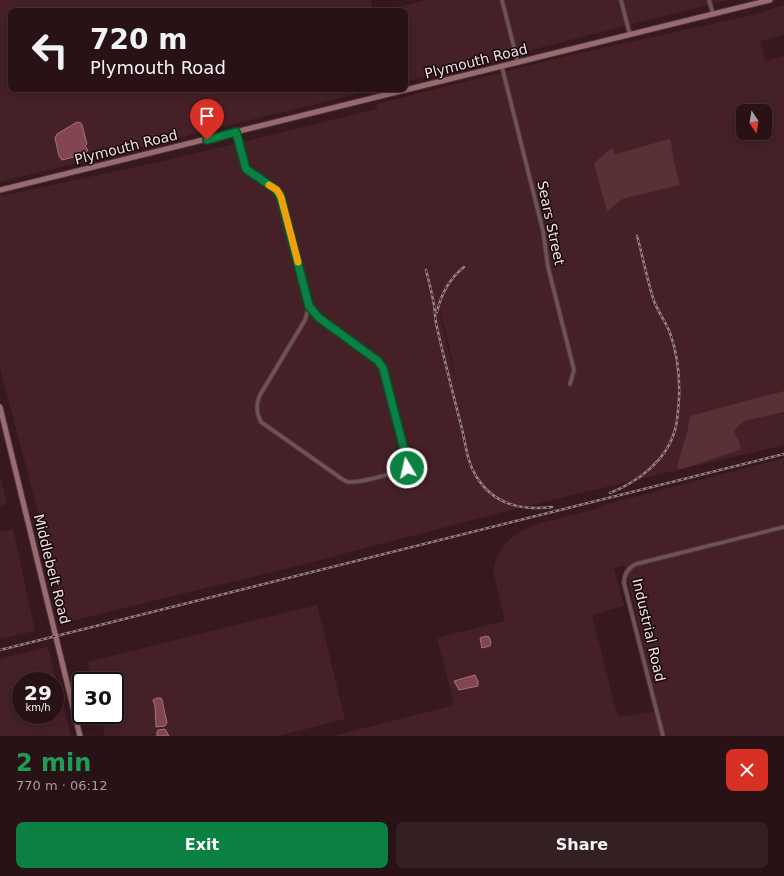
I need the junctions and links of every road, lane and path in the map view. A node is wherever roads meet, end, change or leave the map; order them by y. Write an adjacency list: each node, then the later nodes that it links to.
1 (502, 0): 7 (street)
2 (621, 0): 6 (street)
3 (709, 0): 5 (street)
4 (770, 0): 5 (main road, Plymouth Road)
5 (713, 14): 6 (main road, Plymouth Road)
6 (630, 35): 7 (main road, Plymouth Road)
7 (518, 63): 8 (main road, Plymouth Road)
8 (502, 67): 9 (main road, Plymouth Road); 14 (street, Sears Street)
9 (408, 90)
10 (400, 92): 11 (main road, Plymouth Road)
11 (236, 132): 12 (main road, Plymouth Road); 13 (street)
12 (0, 190)
13 (309, 306): 13 (street)
14 (570, 384)
15 (0, 407): 17 (main road, Middlebelt Road)
16 (784, 528): 18 (street, Industrial Road)
17 (80, 736)
18 (663, 736)

